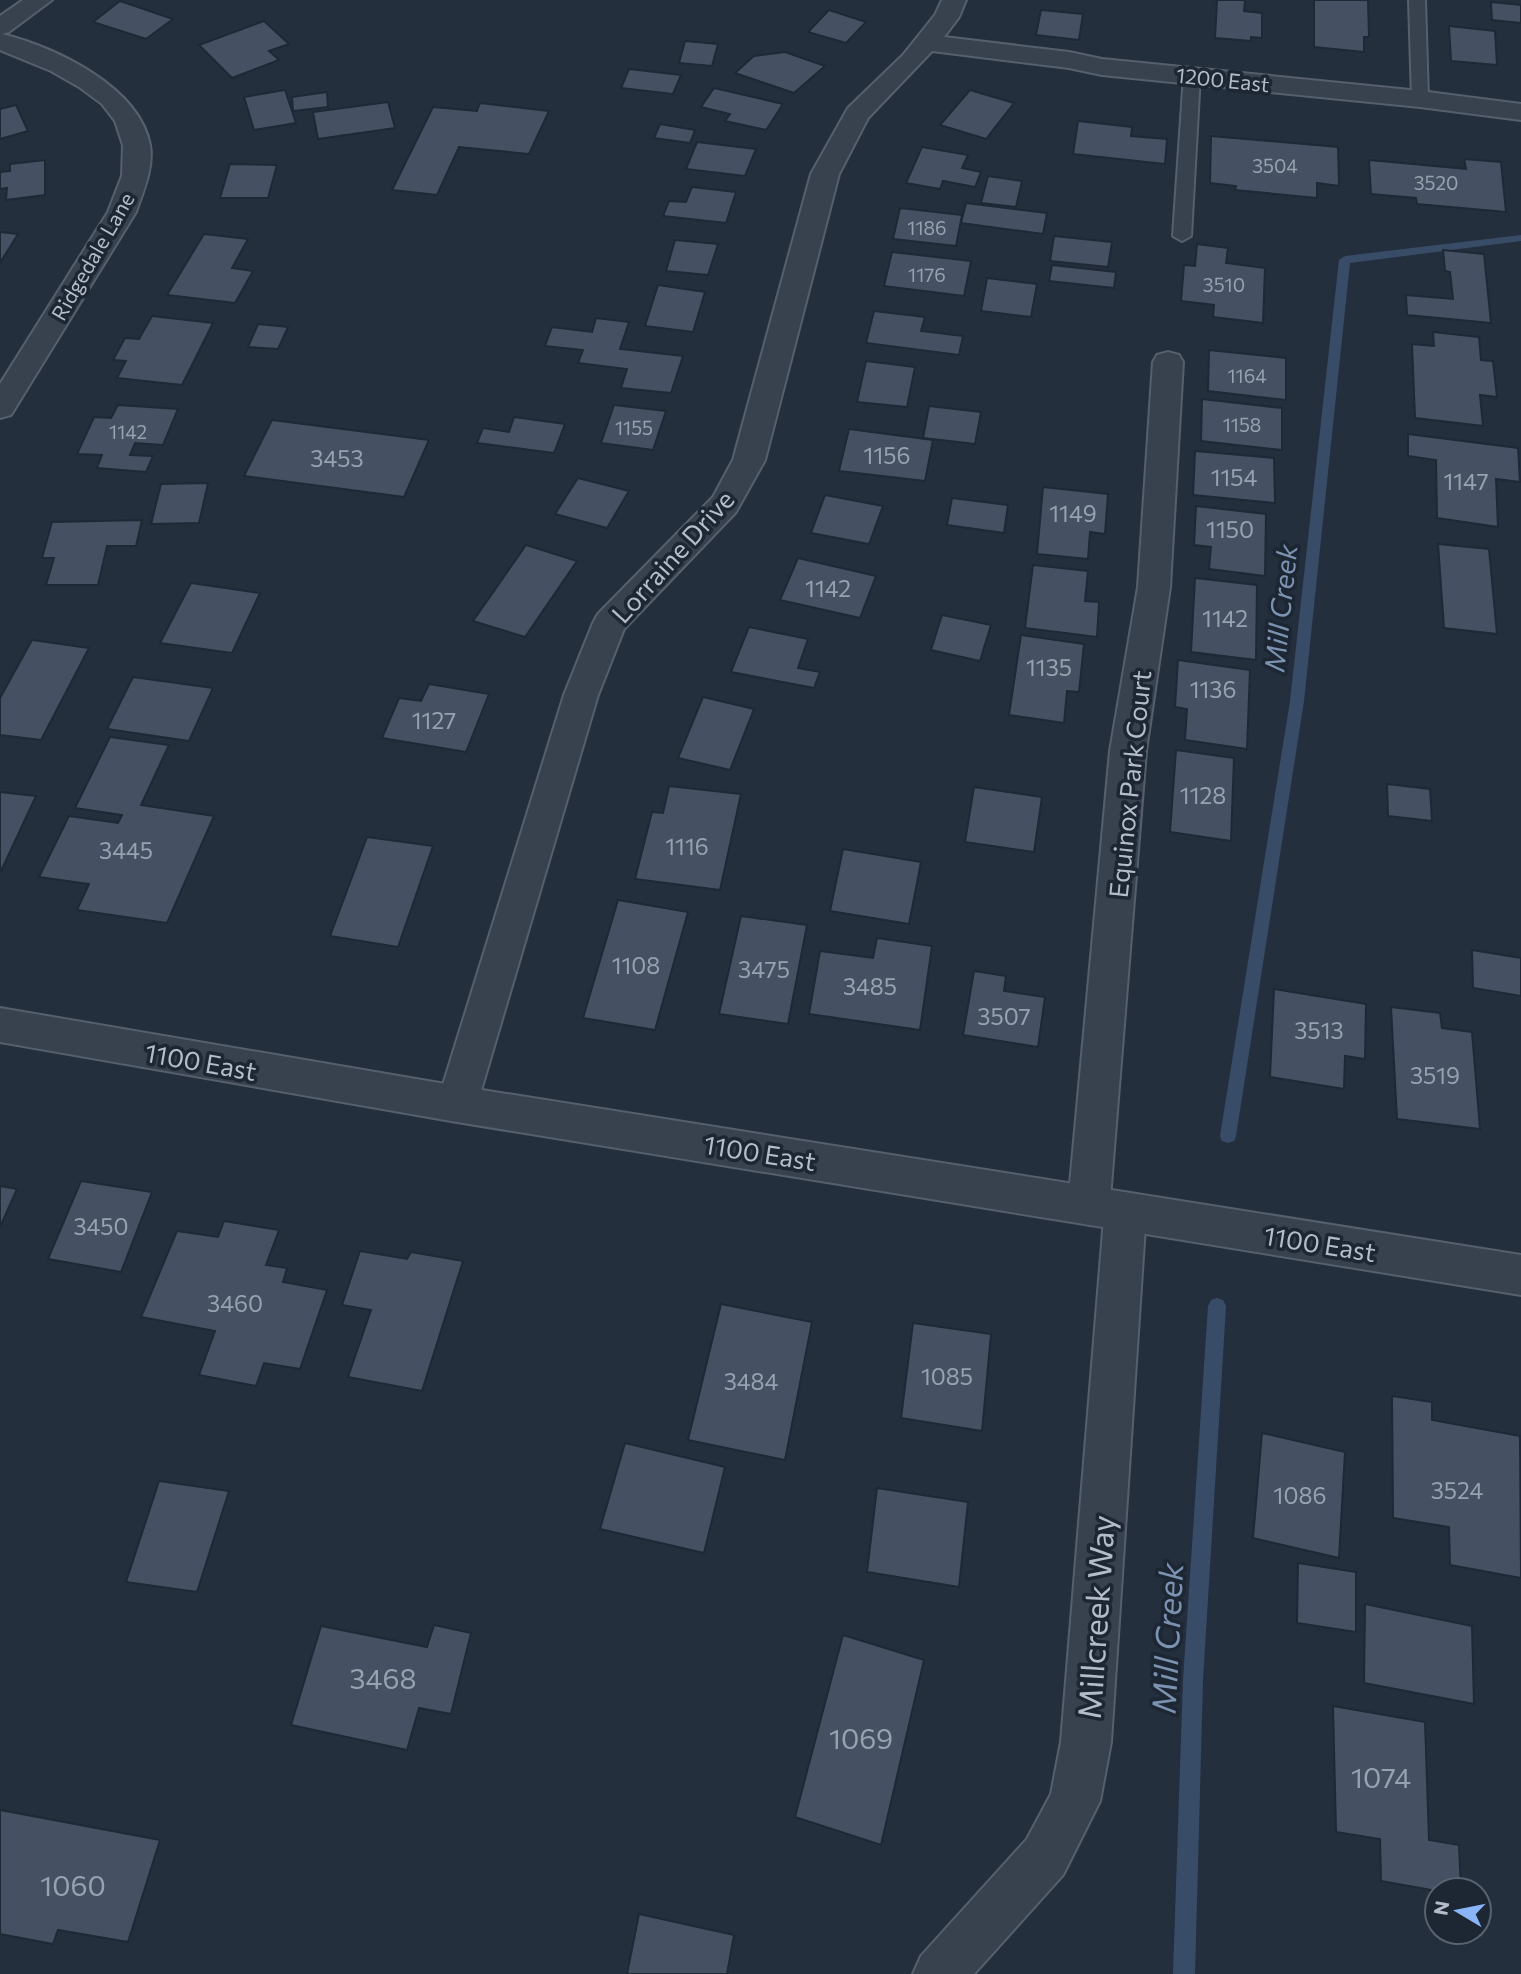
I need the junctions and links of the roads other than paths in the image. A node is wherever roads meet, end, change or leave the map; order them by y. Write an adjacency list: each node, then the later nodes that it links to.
1 (40, 0): 4 (street)
2 (954, 0): 6 (street, Lorraine Drive)
3 (1417, 0): 8 (lane)
4 (0, 27)
5 (0, 41): 12 (street, Ridgedale Lane)
6 (926, 43): 7 (street, 1200 East); 14 (street, Lorraine Drive)
7 (1192, 75): 8 (street, 1200 East); 10 (lane)
8 (1420, 99): 9 (street, 1200 East)
9 (1521, 113)
10 (1182, 236)
11 (1167, 362): 15 (street, Equinox Park Court)
12 (0, 408)
13 (0, 1025): 14 (street, 1100 East)
14 (457, 1104): 15 (street, 1100 East)
15 (1107, 1209): 16 (street, 1100 East); 17 (street, Millcreek Way)
16 (1521, 1275)
17 (939, 1974)

